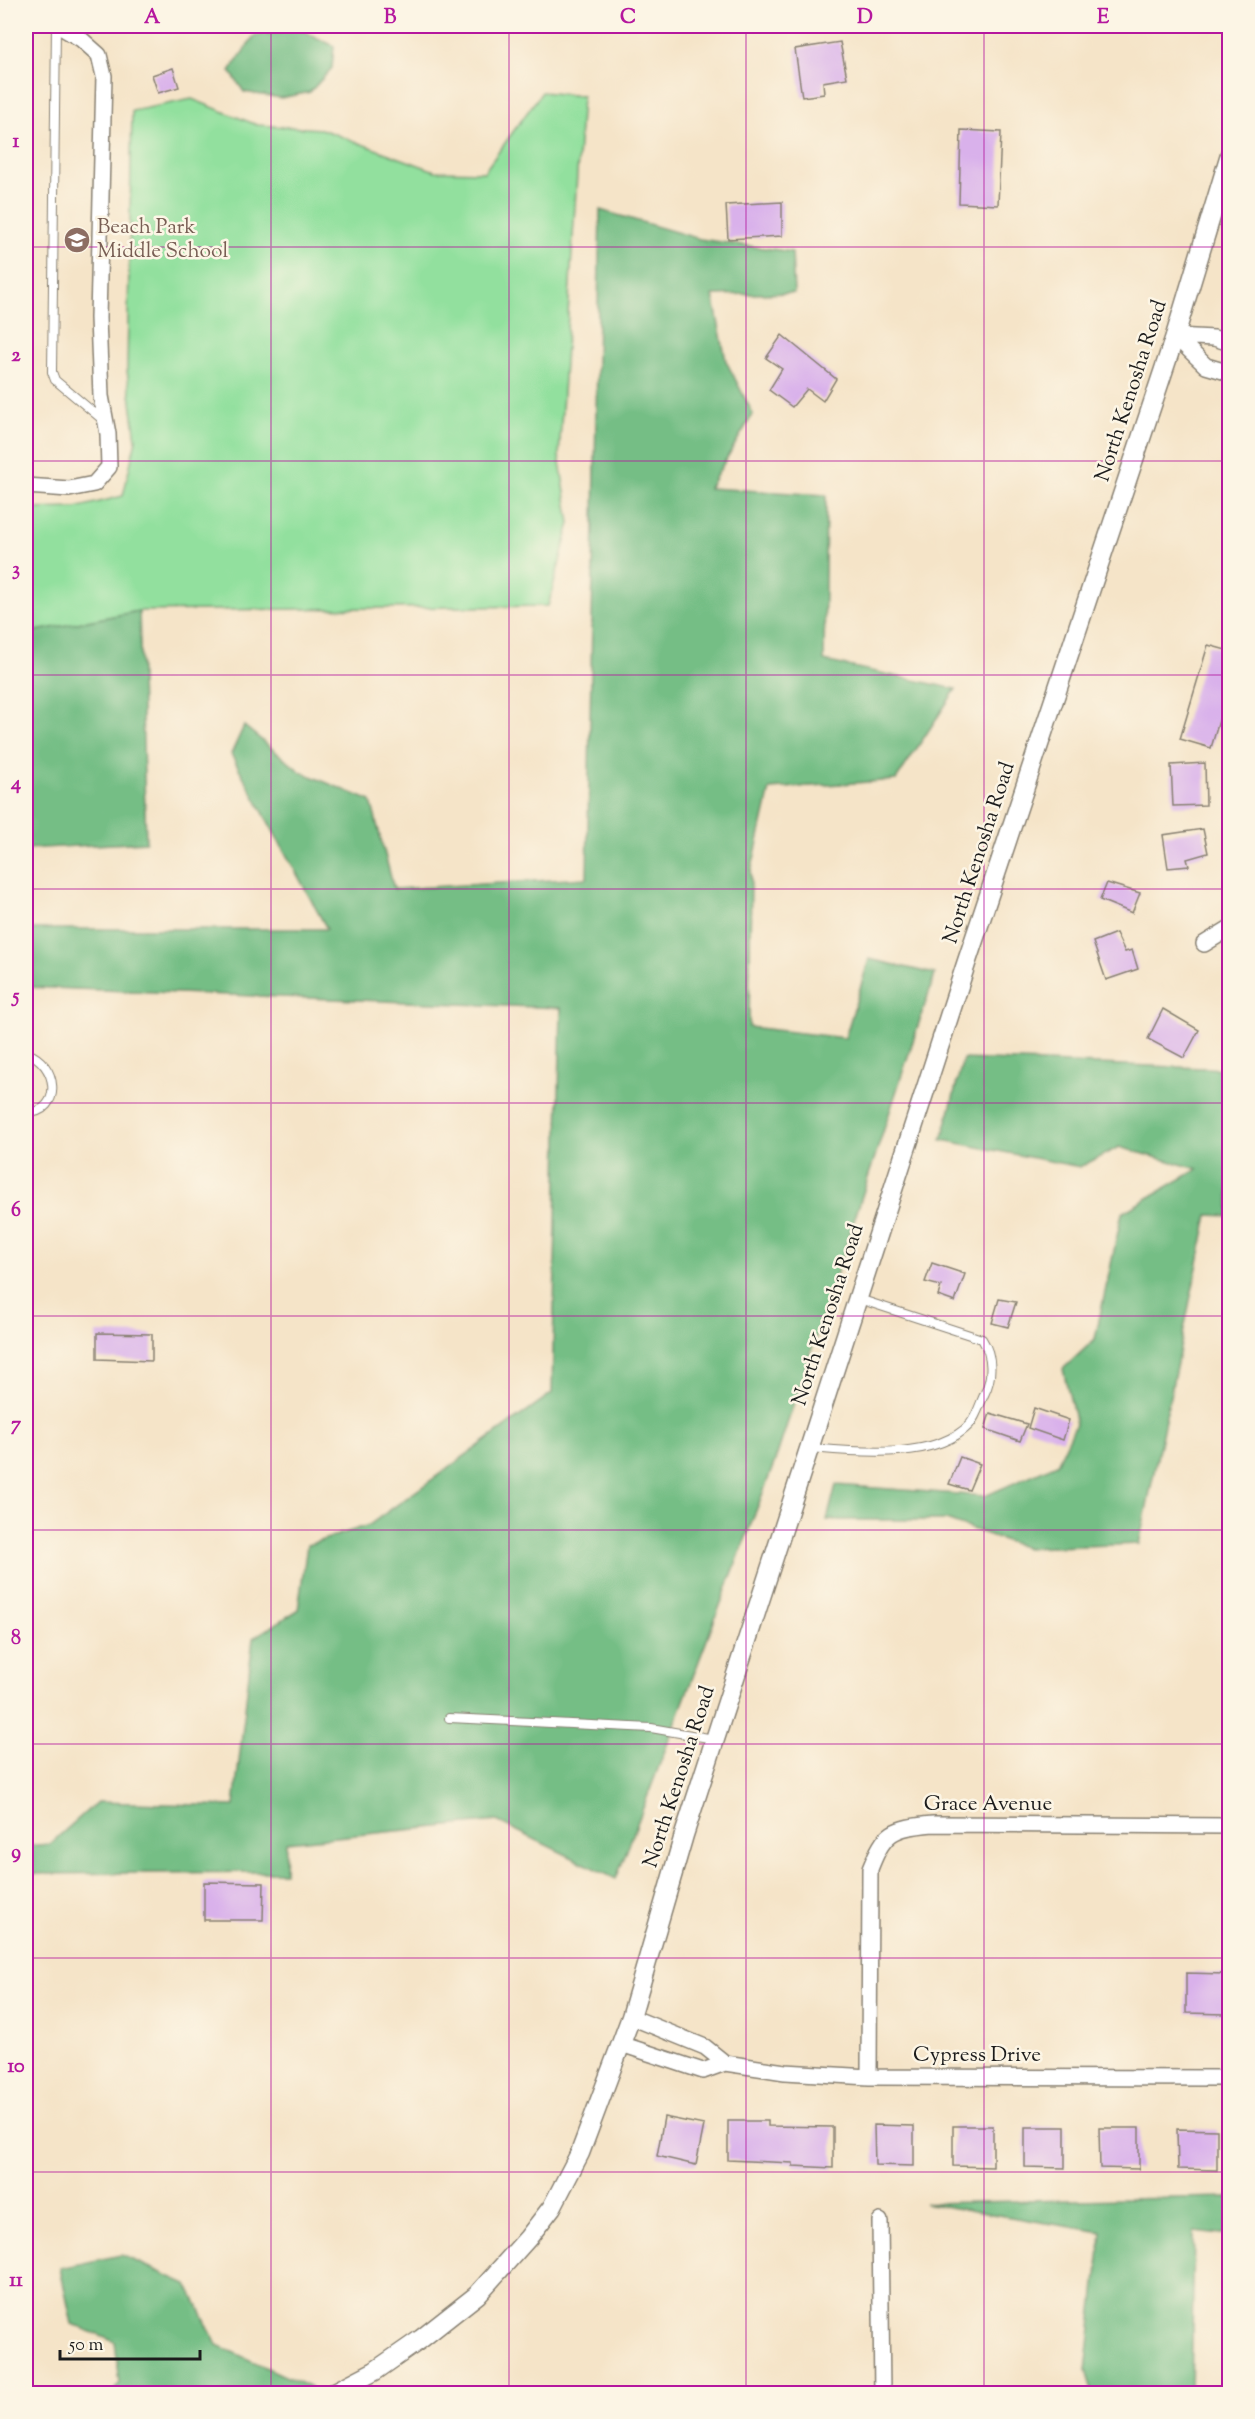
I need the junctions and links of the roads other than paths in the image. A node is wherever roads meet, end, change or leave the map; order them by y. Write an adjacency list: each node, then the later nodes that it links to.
1 (57, 26): 6 (street); 6 (lane)
2 (1230, 154): 3 (street, North Kenosha Road)
3 (1175, 336): 4 (street); 5 (street); 12 (street, North Kenosha Road)
4 (1230, 343)
5 (1230, 373)
6 (104, 421): 7 (street)
7 (26, 486)
8 (1230, 928): 9 (street)
9 (1204, 944)
10 (26, 1053): 11 (lane)
11 (26, 1113)
12 (858, 1298): 13 (street, North Kenosha Road); 13 (lane)
13 (809, 1448): 15 (street, North Kenosha Road)
14 (449, 1718): 15 (lane)
15 (716, 1739): 17 (street, North Kenosha Road)
16 (1230, 1827): 20 (street, Grace Avenue)
17 (631, 2017): 18 (street, North Kenosha Road); 19 (street, Cypress Drive)
18 (621, 2044): 19 (street, Cypress Drive); 23 (street, North Kenosha Road)
19 (725, 2062): 20 (street, Cypress Drive)
20 (868, 2077): 21 (street, Cypress Drive)
21 (1230, 2078)
22 (880, 2221): 24 (street)
23 (331, 2394)
24 (882, 2394)

